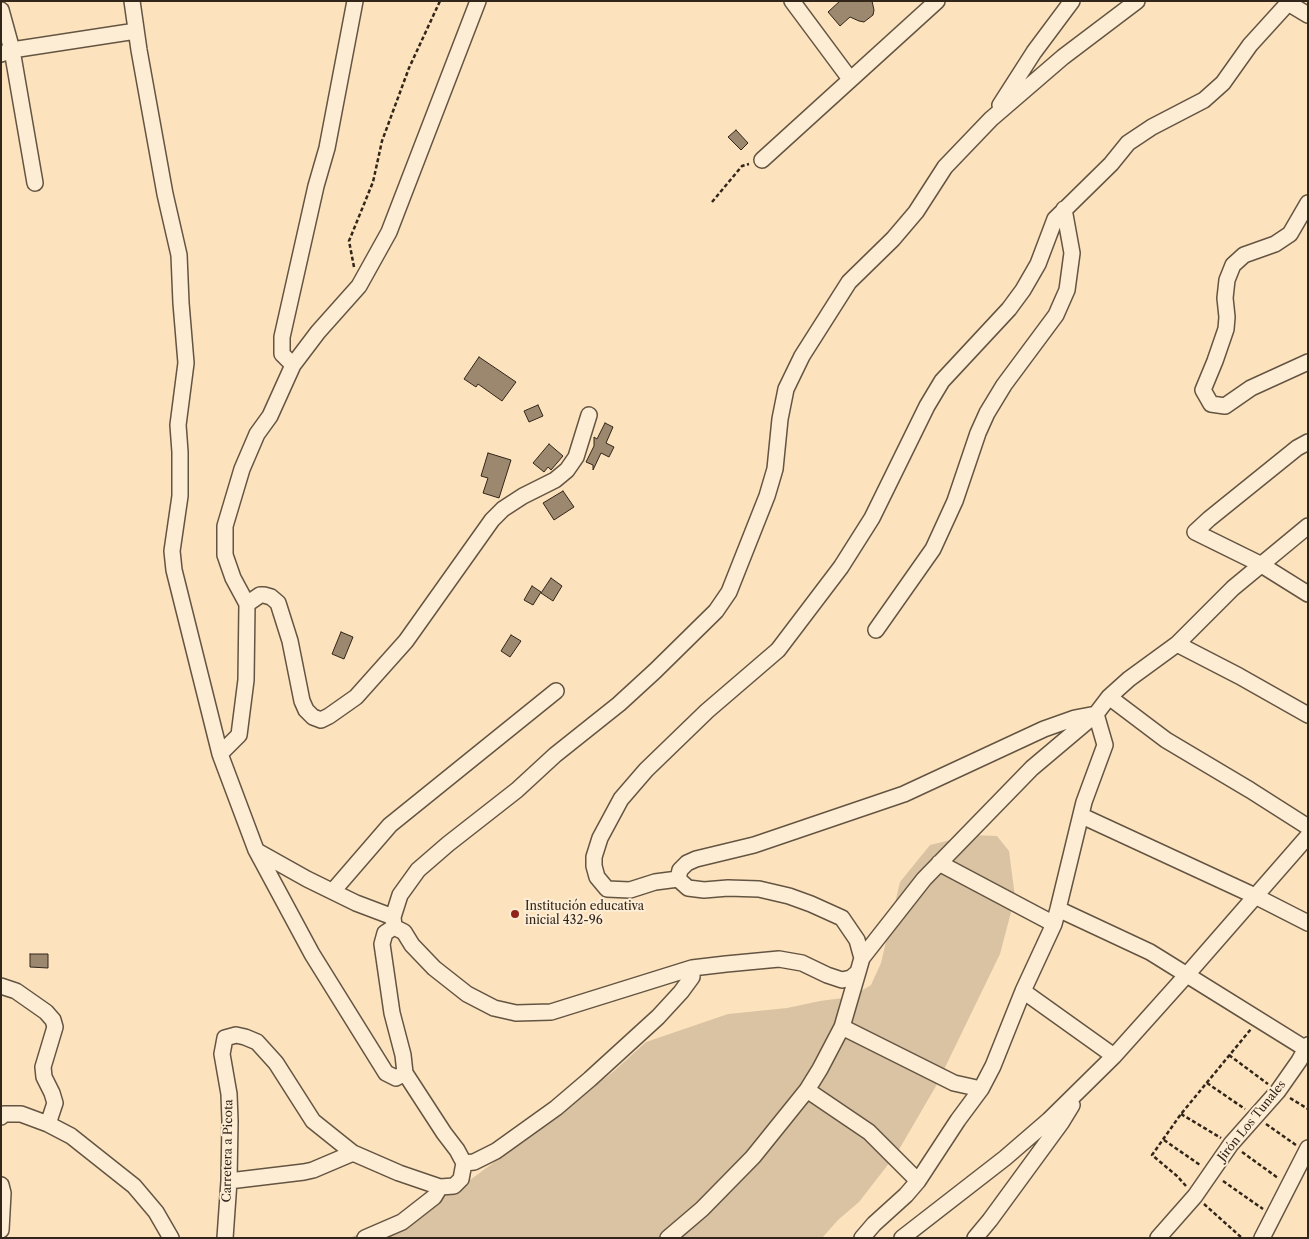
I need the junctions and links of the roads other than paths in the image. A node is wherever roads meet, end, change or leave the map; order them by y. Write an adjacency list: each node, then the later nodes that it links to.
1 (132, 1): 11 (street)
2 (355, 1): 20 (street)
3 (478, 1): 20 (street)
4 (792, 1): 13 (street)
5 (937, 1): 13 (street)
6 (1072, 1): 14 (street)
7 (1137, 1): 14 (street)
8 (1290, 2): 10 (street); 18 (street)
9 (1, 10): 12 (street)
10 (1308, 15)
11 (136, 31): 12 (street); 33 (street)
12 (7, 52): 16 (street)
13 (850, 79): 15 (street)
14 (991, 118): 43 (street)
15 (762, 160)
16 (35, 183)
17 (1308, 203): 19 (street)
18 (1064, 209): 27 (street); 39 (street)
19 (1308, 362)
20 (293, 366): 26 (street)
21 (590, 415): 26 (street)
22 (1308, 442): 24 (street)
23 (1308, 526): 24 (street)
24 (1260, 564): 25 (street); 28 (street)
25 (1308, 594)
26 (247, 604): 33 (street)
27 (876, 630)
28 (1177, 644): 30 (street); 32 (street)
29 (556, 691): 40 (street)
30 (1109, 697): 31 (street); 35 (street)
31 (1096, 714): 34 (street); 38 (street); 39 (street)
32 (1308, 715)
33 (220, 754): 37 (street)
34 (1082, 816): 41 (street); 42 (street)
35 (1308, 827)
36 (1308, 836): 41 (street)
37 (256, 850): 40 (street); 53 (street)
38 (939, 863): 42 (street); 45 (street)
39 (678, 879): 45 (street)
40 (333, 891): 43 (street)
41 (1255, 896): 44 (street); 47 (street)
42 (1056, 916): 47 (street); 49 (street)
43 (394, 922): 46 (street); 53 (street)
44 (1308, 923)
45 (860, 965): 46 (street); 50 (street)
46 (692, 968): 61 (street)
47 (1188, 974): 51 (street); 52 (street)
48 (1, 986): 58 (street)
49 (1023, 991): 52 (street); 55 (street)
50 (842, 1027): 55 (street); 56 (street)
51 (1305, 1055): 74 (street, Jirón Los Tunales)
52 (1114, 1056): 54 (street)
53 (405, 1073): 61 (street)
54 (1081, 1088): 72 (street); 73 (street)
55 (981, 1089): 63 (street)
56 (807, 1090): 63 (street); 70 (street)
57 (1, 1117): 58 (street)
58 (48, 1124): 67 (street)
59 (1308, 1148): 75 (street)
60 (353, 1152): 62 (street); 62 (street, Carretera a Picota); 65 (street, Carretera a Picota)
61 (464, 1163): 65 (street)
62 (229, 1181): 68 (street, Carretera a Picota)
63 (918, 1181): 71 (street)
64 (1, 1185): 66 (street)
65 (440, 1187): 69 (street)
66 (1, 1230)
67 (172, 1238)
68 (225, 1238)
69 (365, 1238)
70 (668, 1238)
71 (862, 1238)
72 (902, 1238)
73 (975, 1238)
74 (1158, 1238)
75 (1262, 1238)

